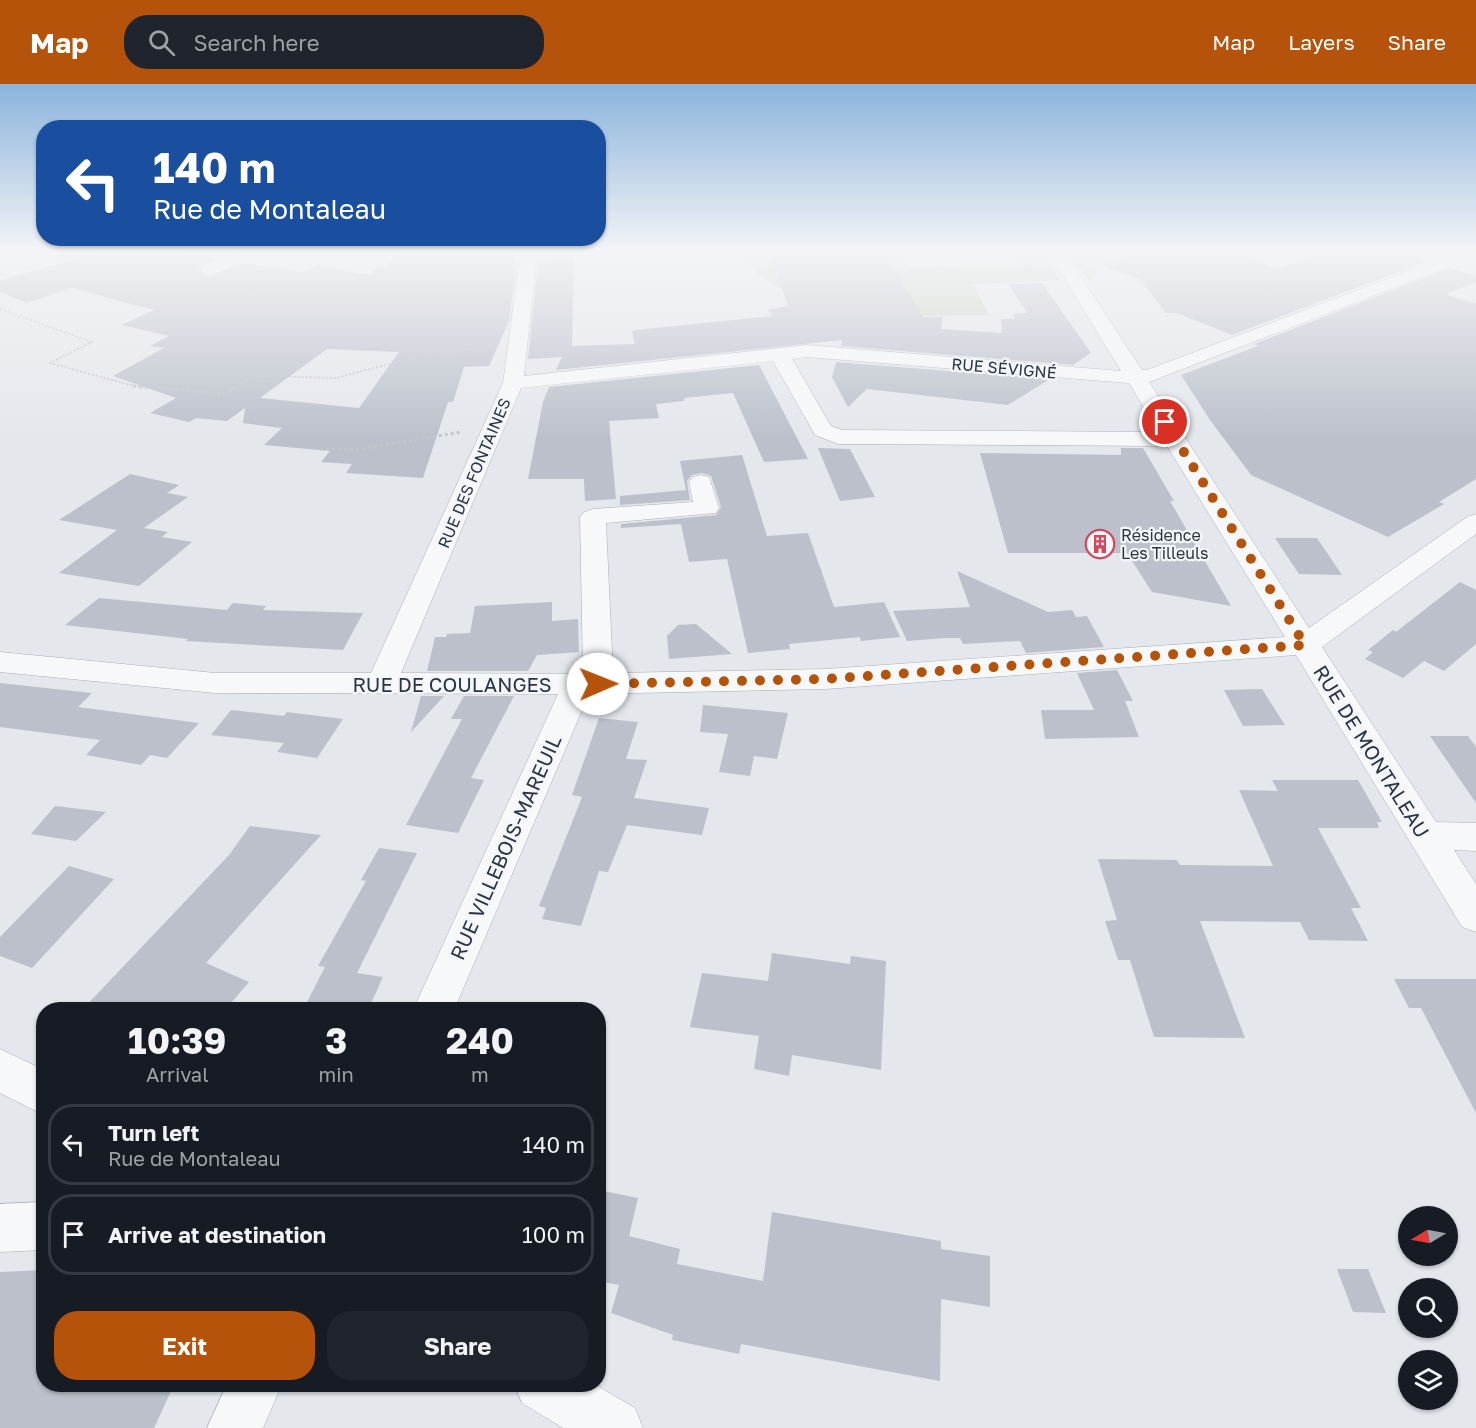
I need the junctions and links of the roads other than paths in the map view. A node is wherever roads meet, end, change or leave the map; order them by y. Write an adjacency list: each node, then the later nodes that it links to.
1 (522, 314): 6 (street, RUE DES FONTAINES)
2 (1096, 314): 5 (street, RUE DE MONTALEAU)
3 (1312, 314): 5 (street, RUE SÉVIGNÉ)
4 (779, 354): 5 (street, RUE SÉVIGNÉ); 6 (street, RUE SÉVIGNÉ); 7 (street)
5 (1136, 377): 7 (street, RUE DE MONTALEAU)
6 (513, 383): 12 (street, RUE DES FONTAINES)
7 (1177, 440): 10 (street, RUE DE MONTALEAU)
8 (700, 482): 13 (street)
9 (1476, 522): 10 (street)
10 (1305, 645): 13 (street, RUE DE COULANGES); 14 (street, RUE DE MONTALEAU)
11 (0, 662): 12 (street, RUE DE COULANGES)
12 (381, 684): 13 (street, RUE DE COULANGES)
13 (588, 684): 17 (street, RUE VILLEBOIS-MAREUIL)
14 (1425, 836): 15 (street); 16 (street, RUE DE MONTALEAU)
15 (1476, 837)
16 (1476, 916)
17 (437, 1002)
18 (0, 1070): 19 (street)
19 (36, 1090)
20 (36, 1226): 21 (street)
21 (0, 1228)
22 (251, 1392): 24 (street)
23 (554, 1392): 25 (street)
24 (235, 1428)
25 (615, 1428)

